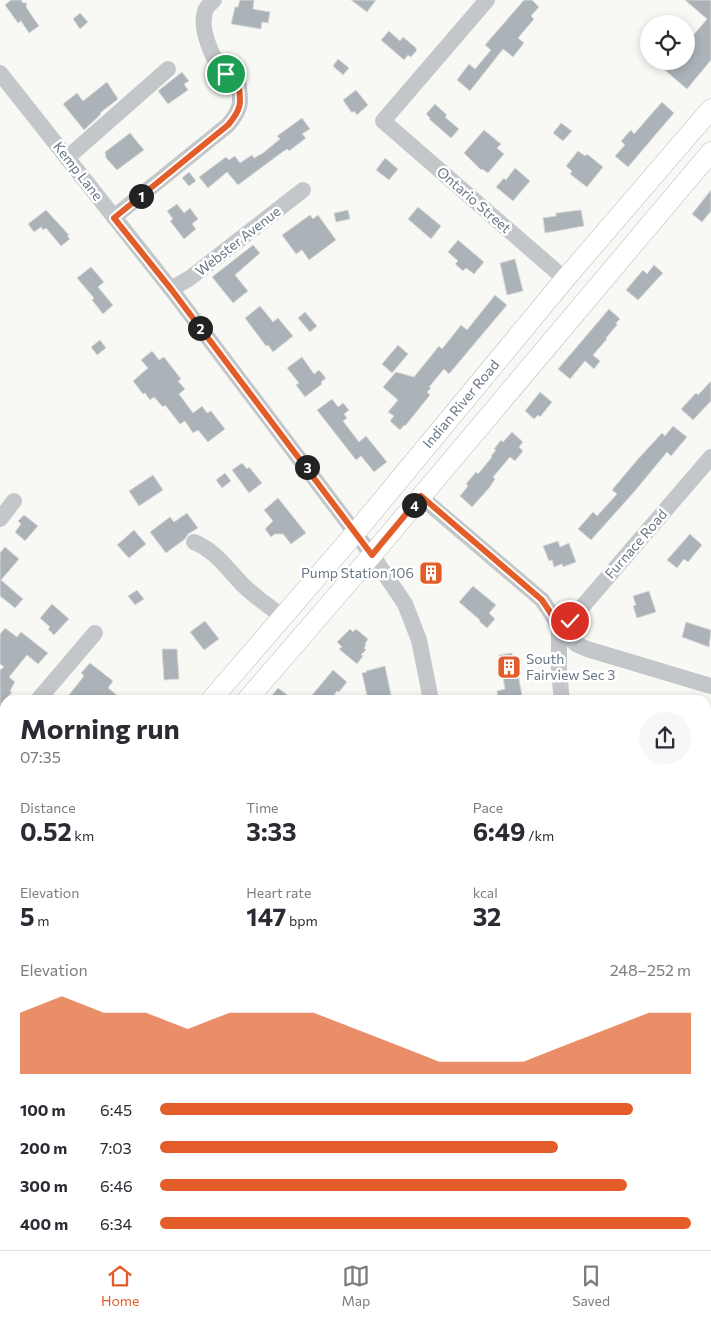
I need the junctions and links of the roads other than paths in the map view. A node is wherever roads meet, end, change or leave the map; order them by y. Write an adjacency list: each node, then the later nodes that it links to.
1 (214, 0): 9 (street)
2 (487, 0): 10 (street, Ontario Street)
3 (168, 69): 7 (street)
4 (0, 73): 7 (street, Kemp Lane)
5 (711, 109): 10 (main road, Indian River Road)
6 (711, 152): 13 (main road, Indian River Road)
7 (67, 158): 9 (street, Kemp Lane)
8 (303, 190): 11 (street, Webster Avenue)
9 (114, 218): 11 (street, Kemp Lane)
10 (565, 279): 16 (main road, Indian River Road)
11 (171, 289): 16 (street, Kemp Lane)
12 (711, 457): 20 (street, Furnace Road)
13 (421, 496): 18 (main road, Indian River Road); 20 (street)
14 (14, 501): 15 (street)
15 (0, 518)
16 (356, 532): 18 (street, Kemp Lane); 19 (main road, Indian River Road)
17 (194, 542): 19 (street)
18 (372, 555): 25 (main road, Indian River Road); 26 (street, Kemp Lane)
19 (283, 617): 24 (main road, Indian River Road)
20 (558, 628): 22 (street); 27 (street)
21 (95, 633): 23 (street)
22 (711, 686)
23 (42, 695)
24 (215, 695)
25 (251, 695)
26 (430, 695)
27 (561, 695)

